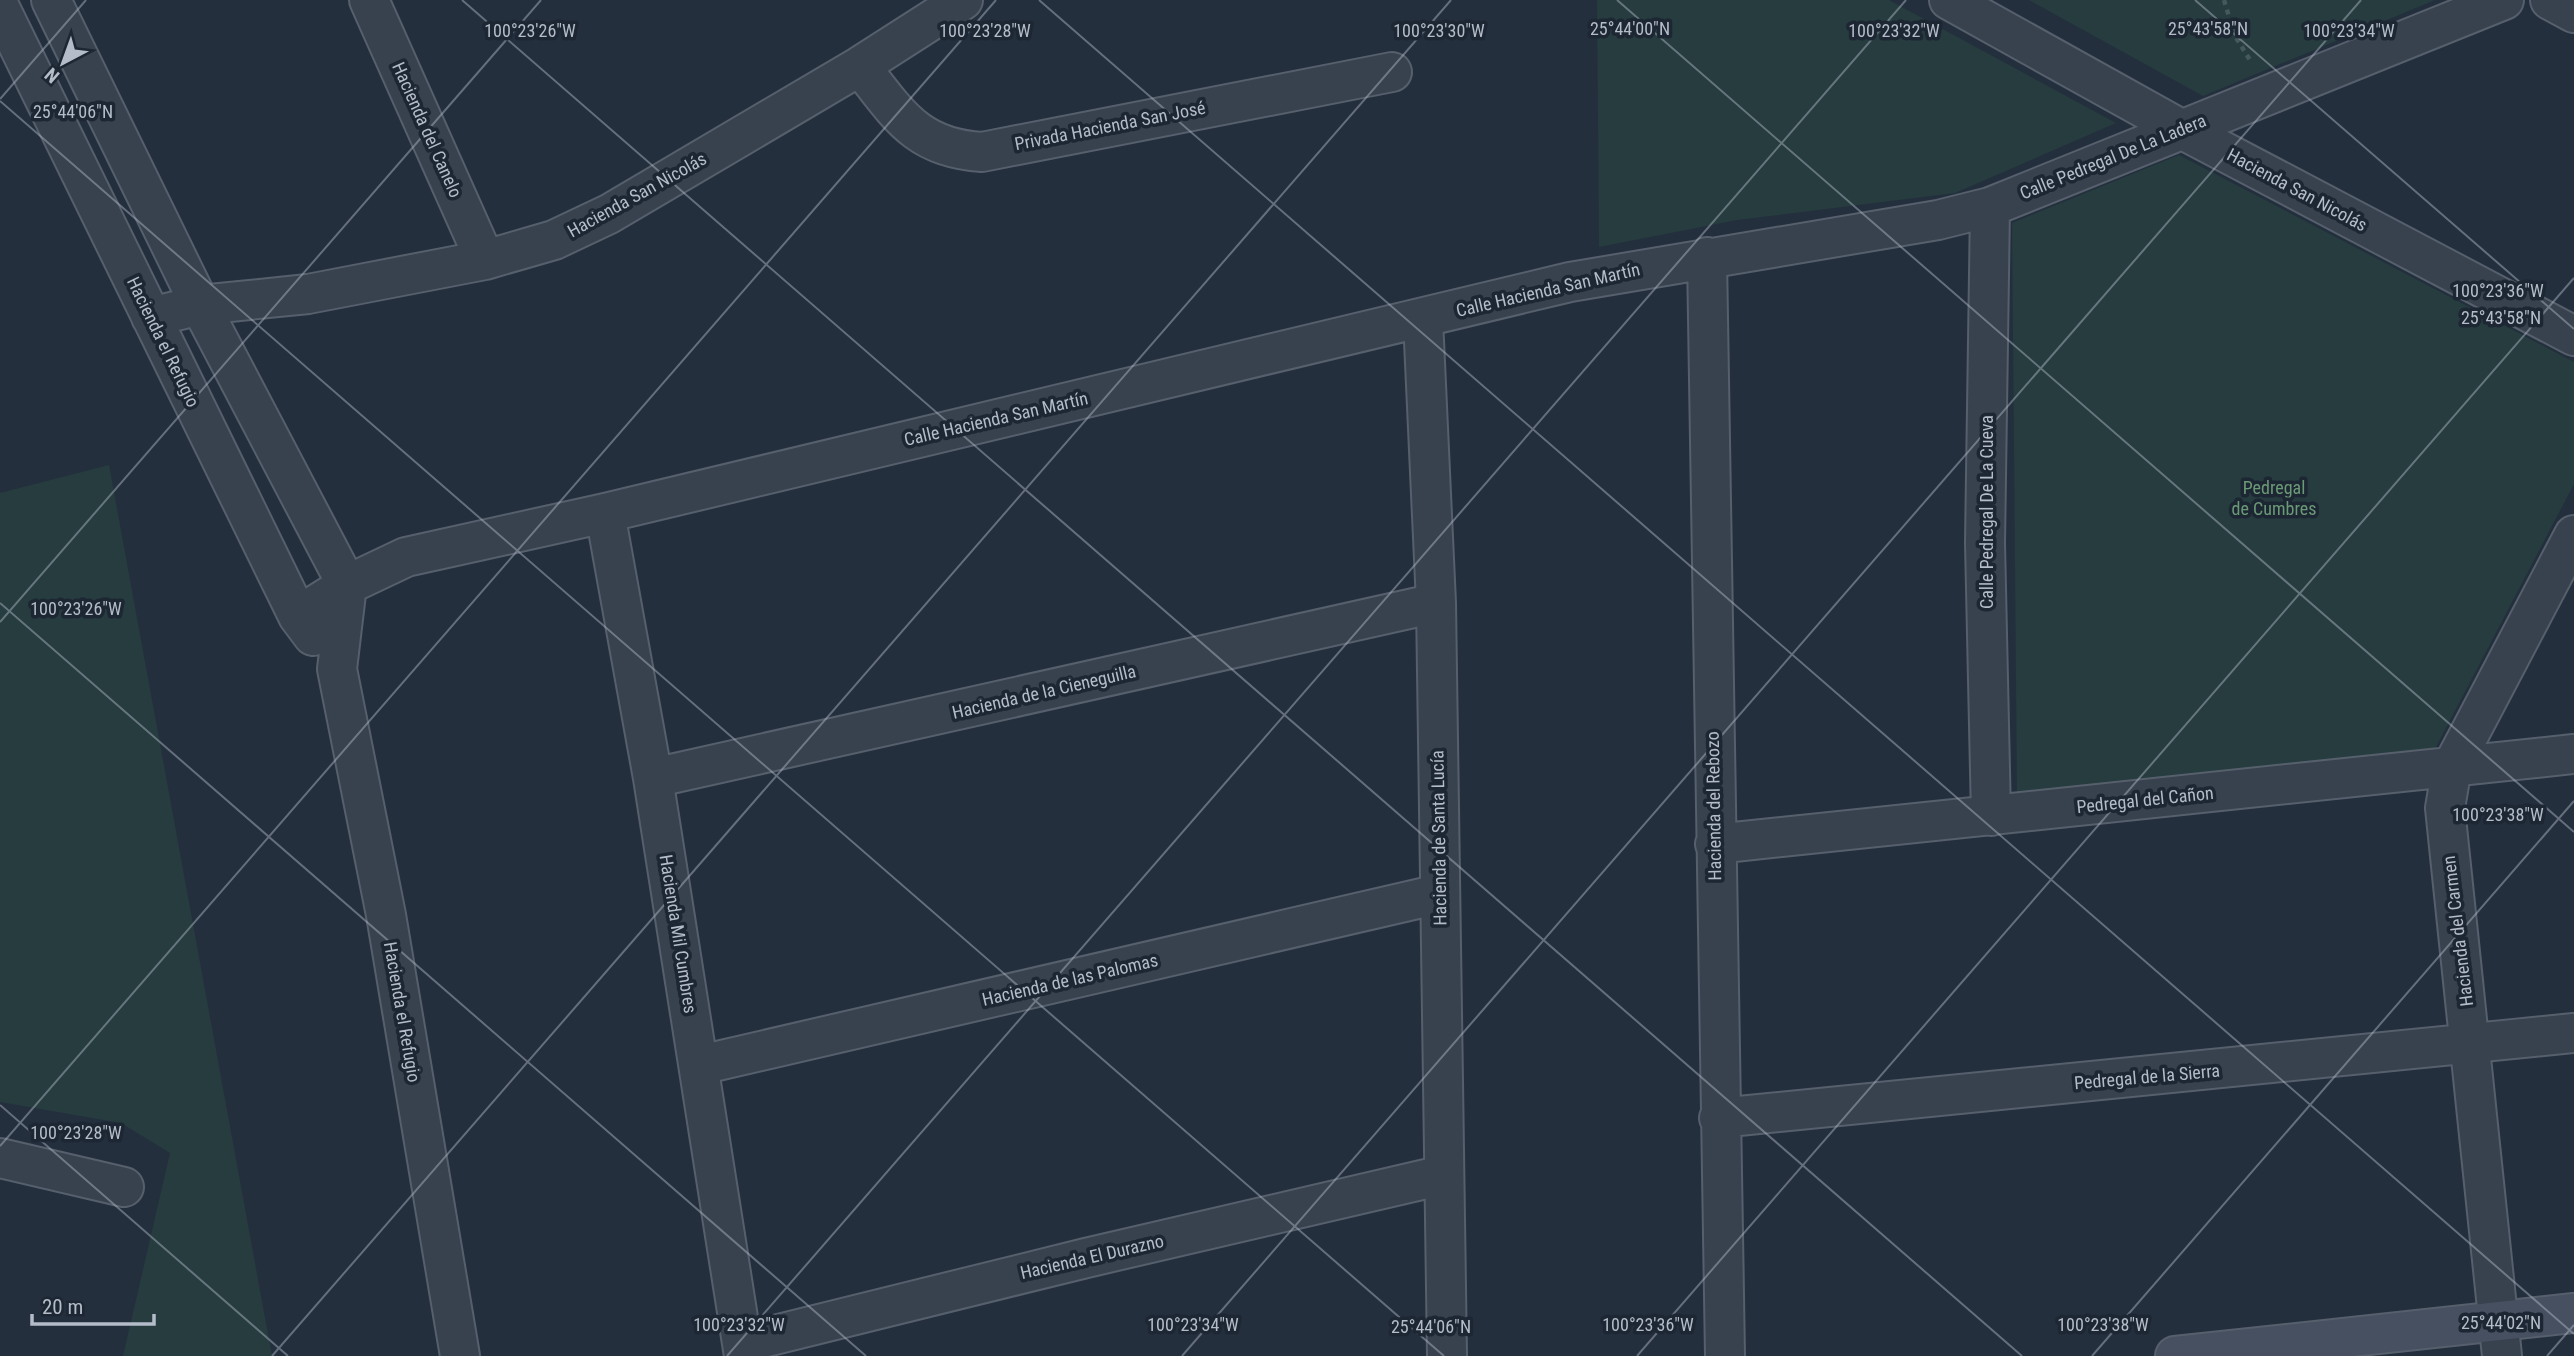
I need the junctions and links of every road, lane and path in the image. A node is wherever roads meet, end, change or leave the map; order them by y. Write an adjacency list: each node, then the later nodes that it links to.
1 (51, 0): 17 (street)
2 (369, 0): 16 (street, Hacienda del Canelo)
3 (963, 0): 10 (street, Hacienda San Nicolás)
4 (1949, 0): 13 (street, Hacienda San Nicolás)
5 (2224, 0): 12 (path)
6 (2504, 0): 12 (street, Calle Pedregal De La Ladera)
7 (2550, 0): 9 (street)
8 (0, 8): 18 (street, Hacienda el Refugio)
9 (2574, 13)
10 (860, 66): 11 (street, Privada Hacienda San José); 16 (street, Hacienda San Nicolás)
11 (1392, 72)
12 (2271, 93): 13 (street, Calle Pedregal De La Ladera)
13 (2181, 129): 14 (street, Calle Pedregal De La Ladera); 20 (street, Hacienda San Nicolás)
14 (1990, 207): 15 (street, Calle Pedregal De La Ladera); 30 (street, Calle Pedregal De La Cueva)
15 (1707, 257): 19 (street, Calle Hacienda San Martín); 31 (street, Hacienda del Rebozo)
16 (485, 260): 17 (street, Hacienda San Nicolás)
17 (200, 305): 18 (street, Hacienda San Nicolás); 23 (street)
18 (151, 317): 25 (street, Hacienda el Refugio)
19 (1423, 319): 21 (street, Calle Hacienda San Martín); 24 (street, Hacienda de Santa Lucía)
20 (2574, 336)
21 (605, 513): 23 (street, Calle Hacienda San Martín); 29 (street, Hacienda Mil Cumbres)
22 (2574, 535): 28 (street, Hacienda del Carmen)
23 (347, 585): 25 (street, Calle Hacienda San Martín); 26 (street, Hacienda el Refugio)
24 (1436, 603): 29 (street, Hacienda de la Cieneguilla); 32 (street, Hacienda de Santa Lucía)
25 (298, 616): 26 (street, Hacienda el Refugio)
26 (337, 668): 43 (street, Hacienda el Refugio)
27 (2574, 754): 28 (street, Pedregal del Cañon)
28 (2452, 767): 30 (street, Pedregal del Cañon); 34 (street, Hacienda del Carmen)
29 (653, 778): 35 (street, Hacienda Mil Cumbres)
30 (1991, 816): 31 (street, Pedregal del Cañon)
31 (1715, 844): 36 (street, Hacienda del Rebozo)
32 (1439, 894): 35 (street, Hacienda de las Palomas); 38 (street, Hacienda de Santa Lucía)
33 (2574, 1034): 34 (street, Pedregal de la Sierra)
34 (2471, 1046): 36 (street, Pedregal de la Sierra); 41 (street, Hacienda del Carmen)
35 (700, 1065): 42 (street, Hacienda Mil Cumbres)
36 (1719, 1118): 45 (street, Hacienda del Rebozo)
37 (0, 1158): 39 (street)
38 (1443, 1175): 42 (street, Hacienda El Durazno); 44 (street, Hacienda de Santa Lucía)
39 (124, 1187)
40 (2574, 1313): 41 (street)
41 (2500, 1339): 46 (street)
42 (743, 1350)
43 (460, 1356)
44 (1447, 1356)
45 (1725, 1356)
46 (2175, 1356)

